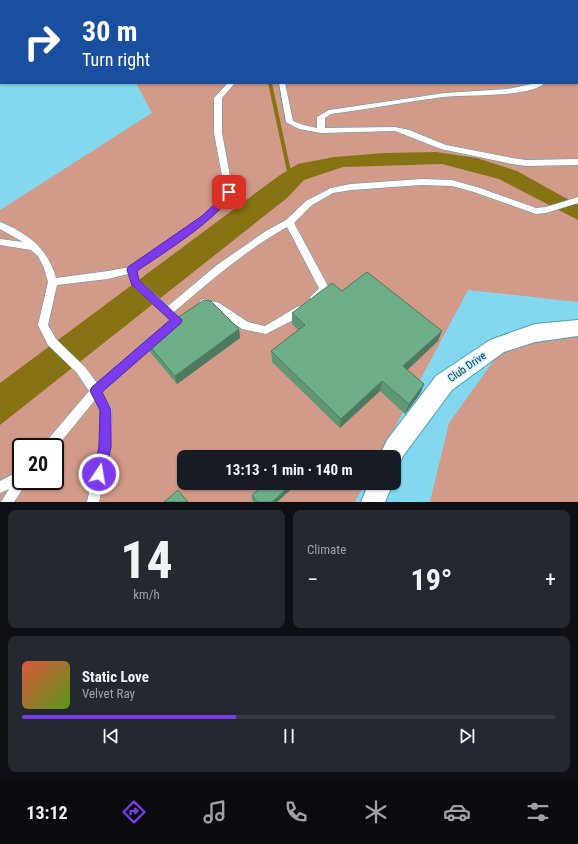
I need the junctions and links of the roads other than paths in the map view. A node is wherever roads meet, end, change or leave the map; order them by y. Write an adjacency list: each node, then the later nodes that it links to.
1 (231, 84): 11 (lane)
2 (282, 84): 4 (lane)
3 (538, 84): 4 (lane)
4 (321, 130): 5 (lane)
5 (578, 162)
6 (578, 200): 7 (lane)
7 (289, 222): 13 (lane); 14 (lane)
8 (0, 225): 10 (lane)
9 (0, 242): 10 (lane)
10 (35, 247): 12 (lane)
11 (132, 270): 12 (lane); 14 (lane)
12 (53, 282): 16 (lane)
13 (198, 307)
14 (166, 309): 16 (lane)
15 (578, 328): 18 (street, Club Drive)
16 (96, 391): 17 (lane); 24 (lane)
17 (57, 438)
18 (394, 450)
19 (12, 481): 20 (lane)
20 (0, 487)
21 (16, 490): 23 (lane)
22 (378, 490): 25 (street)
23 (8, 502)
24 (94, 502)
25 (373, 502)

